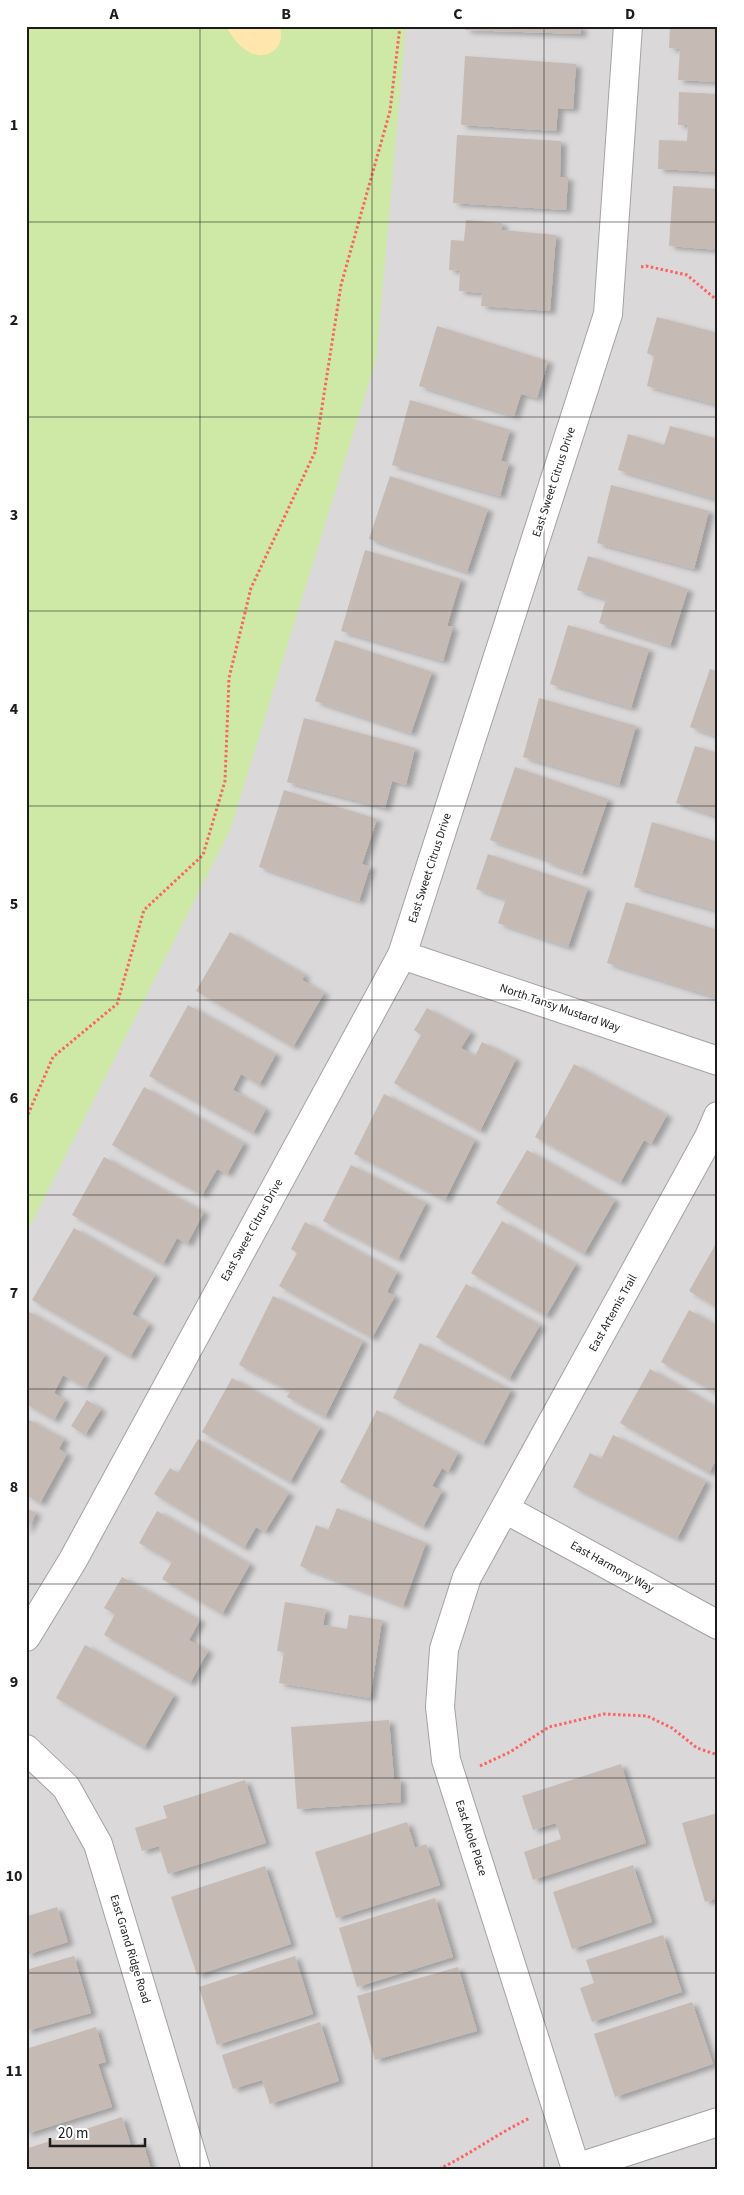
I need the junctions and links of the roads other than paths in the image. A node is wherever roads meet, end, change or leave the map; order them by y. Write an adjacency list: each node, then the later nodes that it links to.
1 (628, 26): 2 (street, East Sweet Citrus Drive)
2 (402, 955): 3 (street, North Tansy Mustard Way); 7 (street, East Sweet Citrus Drive)
3 (718, 1061)
4 (718, 1116): 5 (street, East Artemis Trail)
5 (505, 1509): 6 (street, East Harmony Way); 10 (street, East Atole Place)
6 (718, 1625)
7 (26, 1637)
8 (26, 1749): 11 (street, East Grand Ridge Road)
9 (718, 2122): 10 (street)
10 (576, 2168)
11 (196, 2169)

